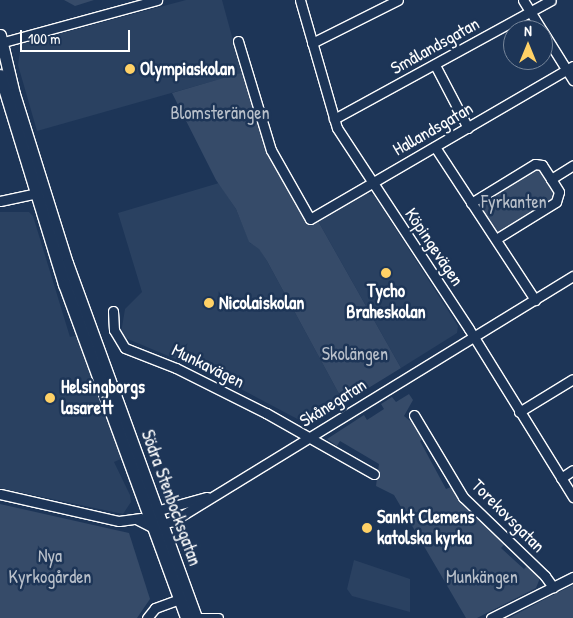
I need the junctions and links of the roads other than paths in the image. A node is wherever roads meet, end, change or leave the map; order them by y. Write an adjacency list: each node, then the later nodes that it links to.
1 (157, 0): 8 (street)
2 (300, 0): 10 (street, Köpingevägen)
3 (398, 0): 10 (street)
4 (524, 0): 6 (street)
5 (551, 0): 6 (street, Smålandsgatan)
6 (530, 11): 7 (street); 12 (street, Smålandsgatan)
7 (535, 20)
8 (1, 40): 22 (main road)
9 (238, 41): 21 (street, Hallandsgatan)
10 (312, 43): 16 (street, Köpingevägen)
11 (553, 46): 13 (street)
12 (435, 64): 16 (street, Smålandsgatan); 17 (street)
13 (570, 68): 15 (street); 17 (street, Hallandsgatan)
14 (0, 75): 22 (main road)
15 (573, 80)
16 (334, 119): 21 (street, Köpingevägen)
17 (468, 128): 18 (street, Hallandsgatan)
18 (435, 147): 21 (street, Hallandsgatan); 24 (street)
19 (573, 165): 20 (street)
20 (551, 178): 24 (street); 25 (street)
21 (372, 183): 29 (street, Köpingevägen)
22 (40, 193): 23 (street); 40 (main road, Södra Stenbocksgatan)
23 (0, 201)
24 (471, 203): 25 (street)
25 (496, 239): 27 (street)
26 (573, 276): 27 (street, Skånegatan)
27 (536, 300): 29 (street, Skånegatan)
28 (113, 311): 33 (street, Munkavägen)
29 (474, 337): 31 (street, Köpingevägen); 33 (street, Skånegatan)
30 (573, 379): 31 (street)
31 (519, 412): 36 (street, Köpingevägen)
32 (414, 415): 43 (street, Torekovsgatan)
33 (310, 437): 35 (street, Munkavägen); 38 (street, Skånegatan)
34 (573, 470): 36 (street)
35 (374, 474)
36 (561, 478): 39 (street, Köpingevägen)
37 (0, 494): 40 (street, Skånegatan)
38 (212, 496): 40 (street, Skånegatan); 41 (street, Skånegatan)
39 (573, 497)
40 (147, 514): 41 (main road, Södra Stenbocksgatan)
41 (157, 526): 44 (main road, Södra Stenbocksgatan)
42 (573, 577): 43 (street)
43 (553, 587): 49 (street)
44 (184, 597): 45 (street); 46 (main road, Södra Stenbocksgatan); 47 (main road, Södra Stenbocksgatan)
45 (147, 618)
46 (186, 618)
47 (196, 618): 48 (street)
48 (218, 618)
49 (491, 618)

